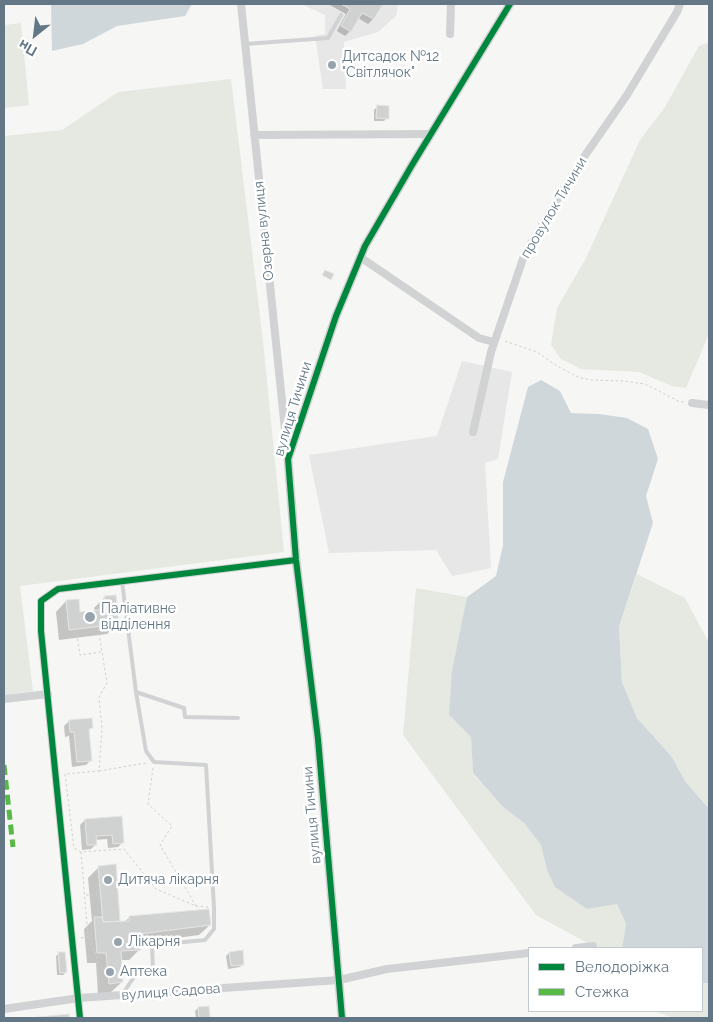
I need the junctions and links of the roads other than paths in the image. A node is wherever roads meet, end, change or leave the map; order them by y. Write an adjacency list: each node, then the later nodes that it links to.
1 (241, 4): 7 (street, Озерна вулиця)
2 (451, 4): 6 (street)
3 (510, 4): 8 (street, вулиця Тичини)
4 (680, 4): 11 (street, провулок Тичини)
5 (341, 15): 7 (lane)
6 (450, 34)
7 (245, 44): 9 (street, Озерна вулиця)
8 (431, 134): 9 (street); 10 (street, вулиця Тичини)
9 (254, 135): 15 (street, Озерна вулиця)
10 (360, 257): 11 (street); 15 (street, вулиця Тичини)
11 (494, 342): 14 (street, провулок Тичини)
12 (692, 403): 13 (street)
13 (709, 405)
14 (473, 432)
15 (288, 459): 16 (street, вулиця Тичини)
16 (296, 560): 17 (street); 25 (street, вулиця Тичини)
17 (122, 581): 18 (lane); 19 (street)
18 (136, 692): 21 (lane); 26 (lane)
19 (48, 694): 20 (street); 27 (street)
20 (4, 699)
21 (238, 718)
22 (593, 946): 23 (street)
23 (584, 947)
24 (528, 954): 25 (street, вулиця Садова)
25 (339, 980): 26 (street, вулиця Садова); 30 (street, вулиця Тичини)
26 (122, 995): 27 (street, вулиця Садова)
27 (79, 998): 28 (street, вулиця Садова); 29 (street)
28 (4, 1009)
29 (80, 1018)
30 (342, 1018)

